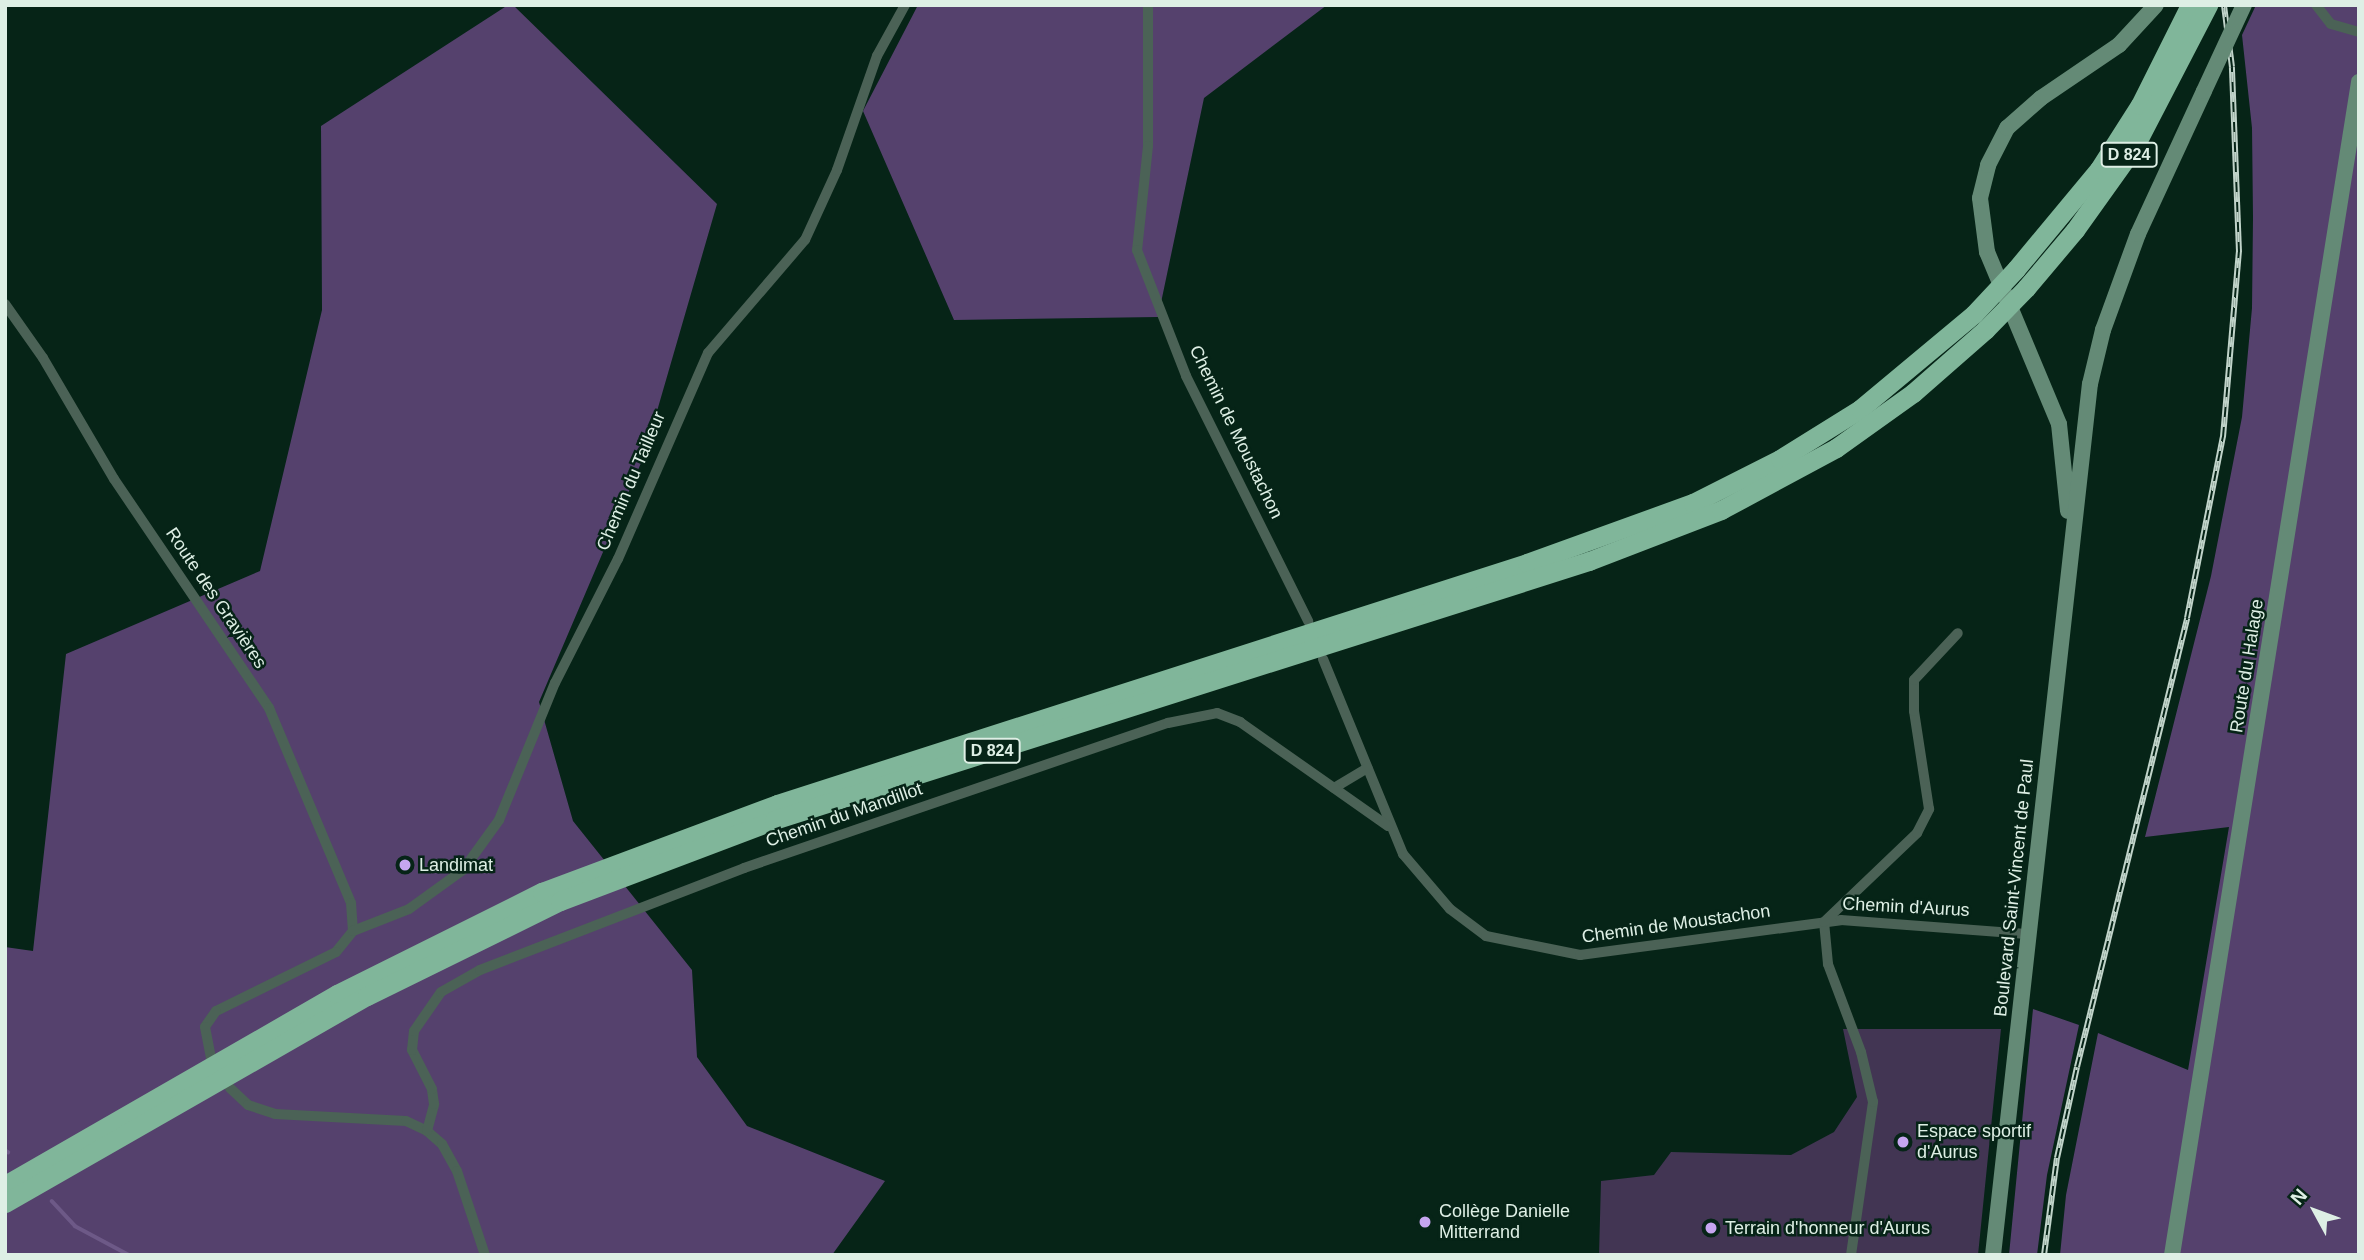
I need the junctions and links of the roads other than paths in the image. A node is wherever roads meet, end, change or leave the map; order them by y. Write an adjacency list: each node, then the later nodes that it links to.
1 (905, 5): 20 (street, Chemin du Tailleur)
2 (1148, 5): 13 (street, Chemin de Moustachon)
3 (2156, 5): 12 (main road)
4 (2190, 5): 11 (highway, D 824, bridge)
5 (2208, 5): 11 (highway, D 824, bridge)
6 (2244, 5): 12 (main road, bridge)
7 (2316, 5): 8 (street)
8 (2359, 32)
9 (2359, 82): 30 (main road, Route du Halage)
10 (5, 304): 20 (street, Route des Gravières)
11 (1980, 322): 25 (highway, D 824); 26 (highway, D 824)
12 (2070, 538): 21 (main road, Boulevard Saint-Vincent de Paul)
13 (1308, 621)
14 (1958, 633): 19 (street)
15 (1323, 659): 16 (street, Chemin de Moustachon)
16 (1367, 768): 17 (street); 18 (street, Chemin de Moustachon)
17 (1334, 788): 18 (street, Chemin du Mandillot); 24 (street, Chemin du Mandillot)
18 (1388, 826): 19 (street, Chemin de Moustachon)
19 (1824, 922): 21 (street, Chemin d'Aurus); 29 (street)
20 (353, 931): 22 (street)
21 (2029, 933): 27 (main road, Boulevard Saint-Vincent de Paul)
22 (211, 1056)
23 (230, 1088): 24 (street)
24 (428, 1131): 28 (street)
25 (5, 1185)
26 (5, 1203)
27 (1991, 1250)
28 (485, 1255)
29 (1851, 1255)
30 (2172, 1255)

